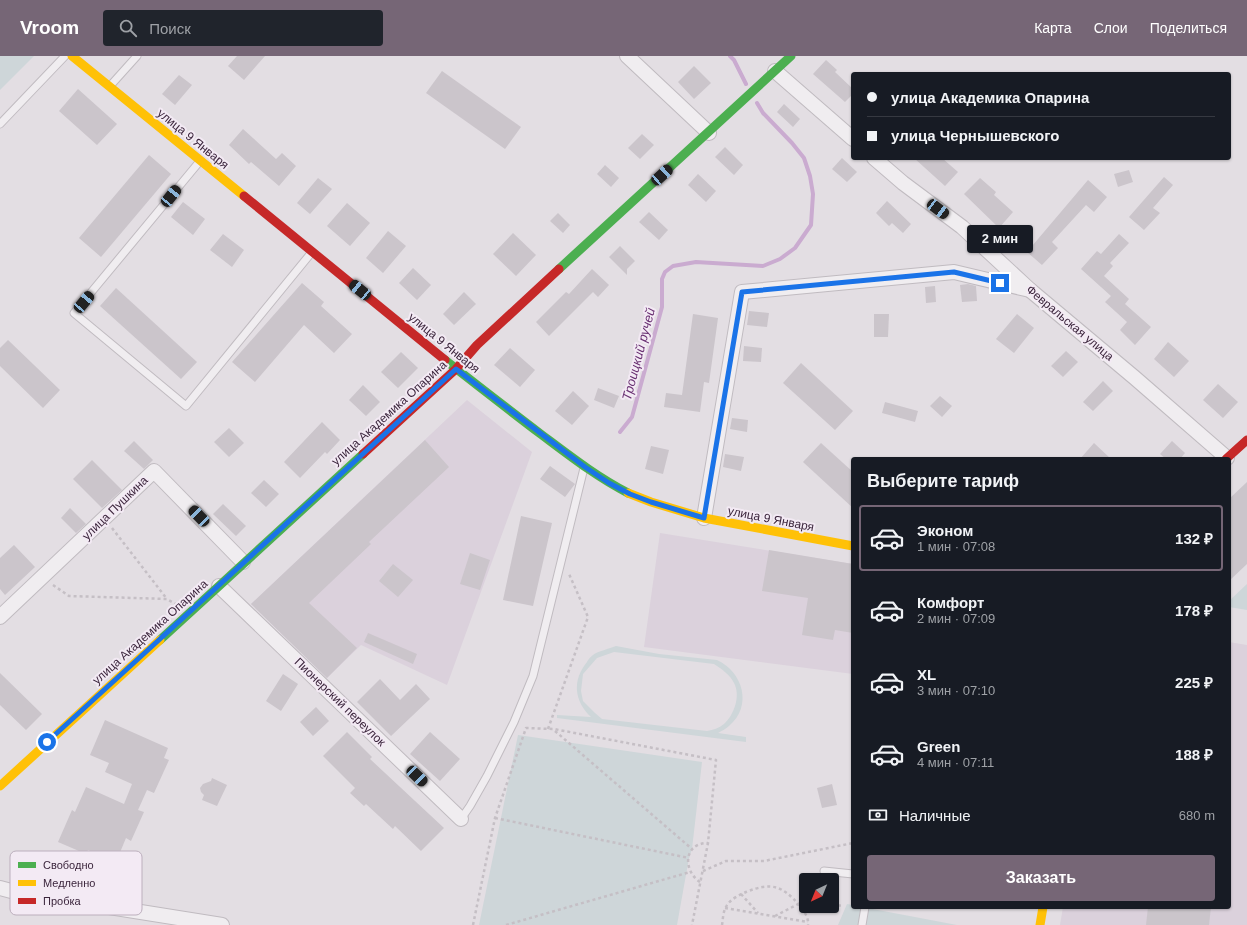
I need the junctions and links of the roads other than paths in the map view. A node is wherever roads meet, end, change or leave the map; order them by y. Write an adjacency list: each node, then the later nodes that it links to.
1 (65, 56): 8 (lane)
2 (72, 56): 7 (street, улица 9 Января)
3 (137, 56): 7 (lane)
4 (627, 56): 9 (street)
5 (791, 56): 6 (street, улица Академика Опарина)
6 (775, 71): 9 (street, улица Академика Опарина); 10 (street)
7 (110, 87): 11 (street, улица 9 Января)
8 (0, 124)
9 (709, 133): 15 (street, улица Академика Опарина)
10 (851, 137)
11 (200, 160): 13 (street, улица 9 Января); 13 (lane)
12 (876, 160): 14 (street, Февральская улица)
13 (312, 251): 15 (street, улица 9 Января)
14 (1030, 290): 17 (street, Февральская улица); 20 (street)
15 (456, 369): 19 (street, улица 9 Января); 22 (street, улица Академика Опарина)
16 (1247, 440): 18 (street)
17 (1225, 457)
18 (1229, 457)
19 (585, 467): 20 (street, улица 9 Января); 26 (lane)
20 (704, 518): 21 (street, улица 9 Января)
21 (851, 546)
22 (243, 562): 23 (street, улица Академика Опарина); 24 (street, улица Пушкина)
23 (219, 586): 25 (street, улица Академика Опарина); 26 (street, Пионерский переулок)
24 (0, 618)
25 (0, 786)
26 (461, 819)
27 (824, 871): 28 (lane)
28 (851, 874)
29 (0, 888): 30 (street)
30 (10, 891)
31 (865, 909): 35 (lane)
32 (1043, 909): 36 (street)
33 (142, 912): 34 (street)
34 (222, 925)
35 (862, 925)
36 (1040, 925)

